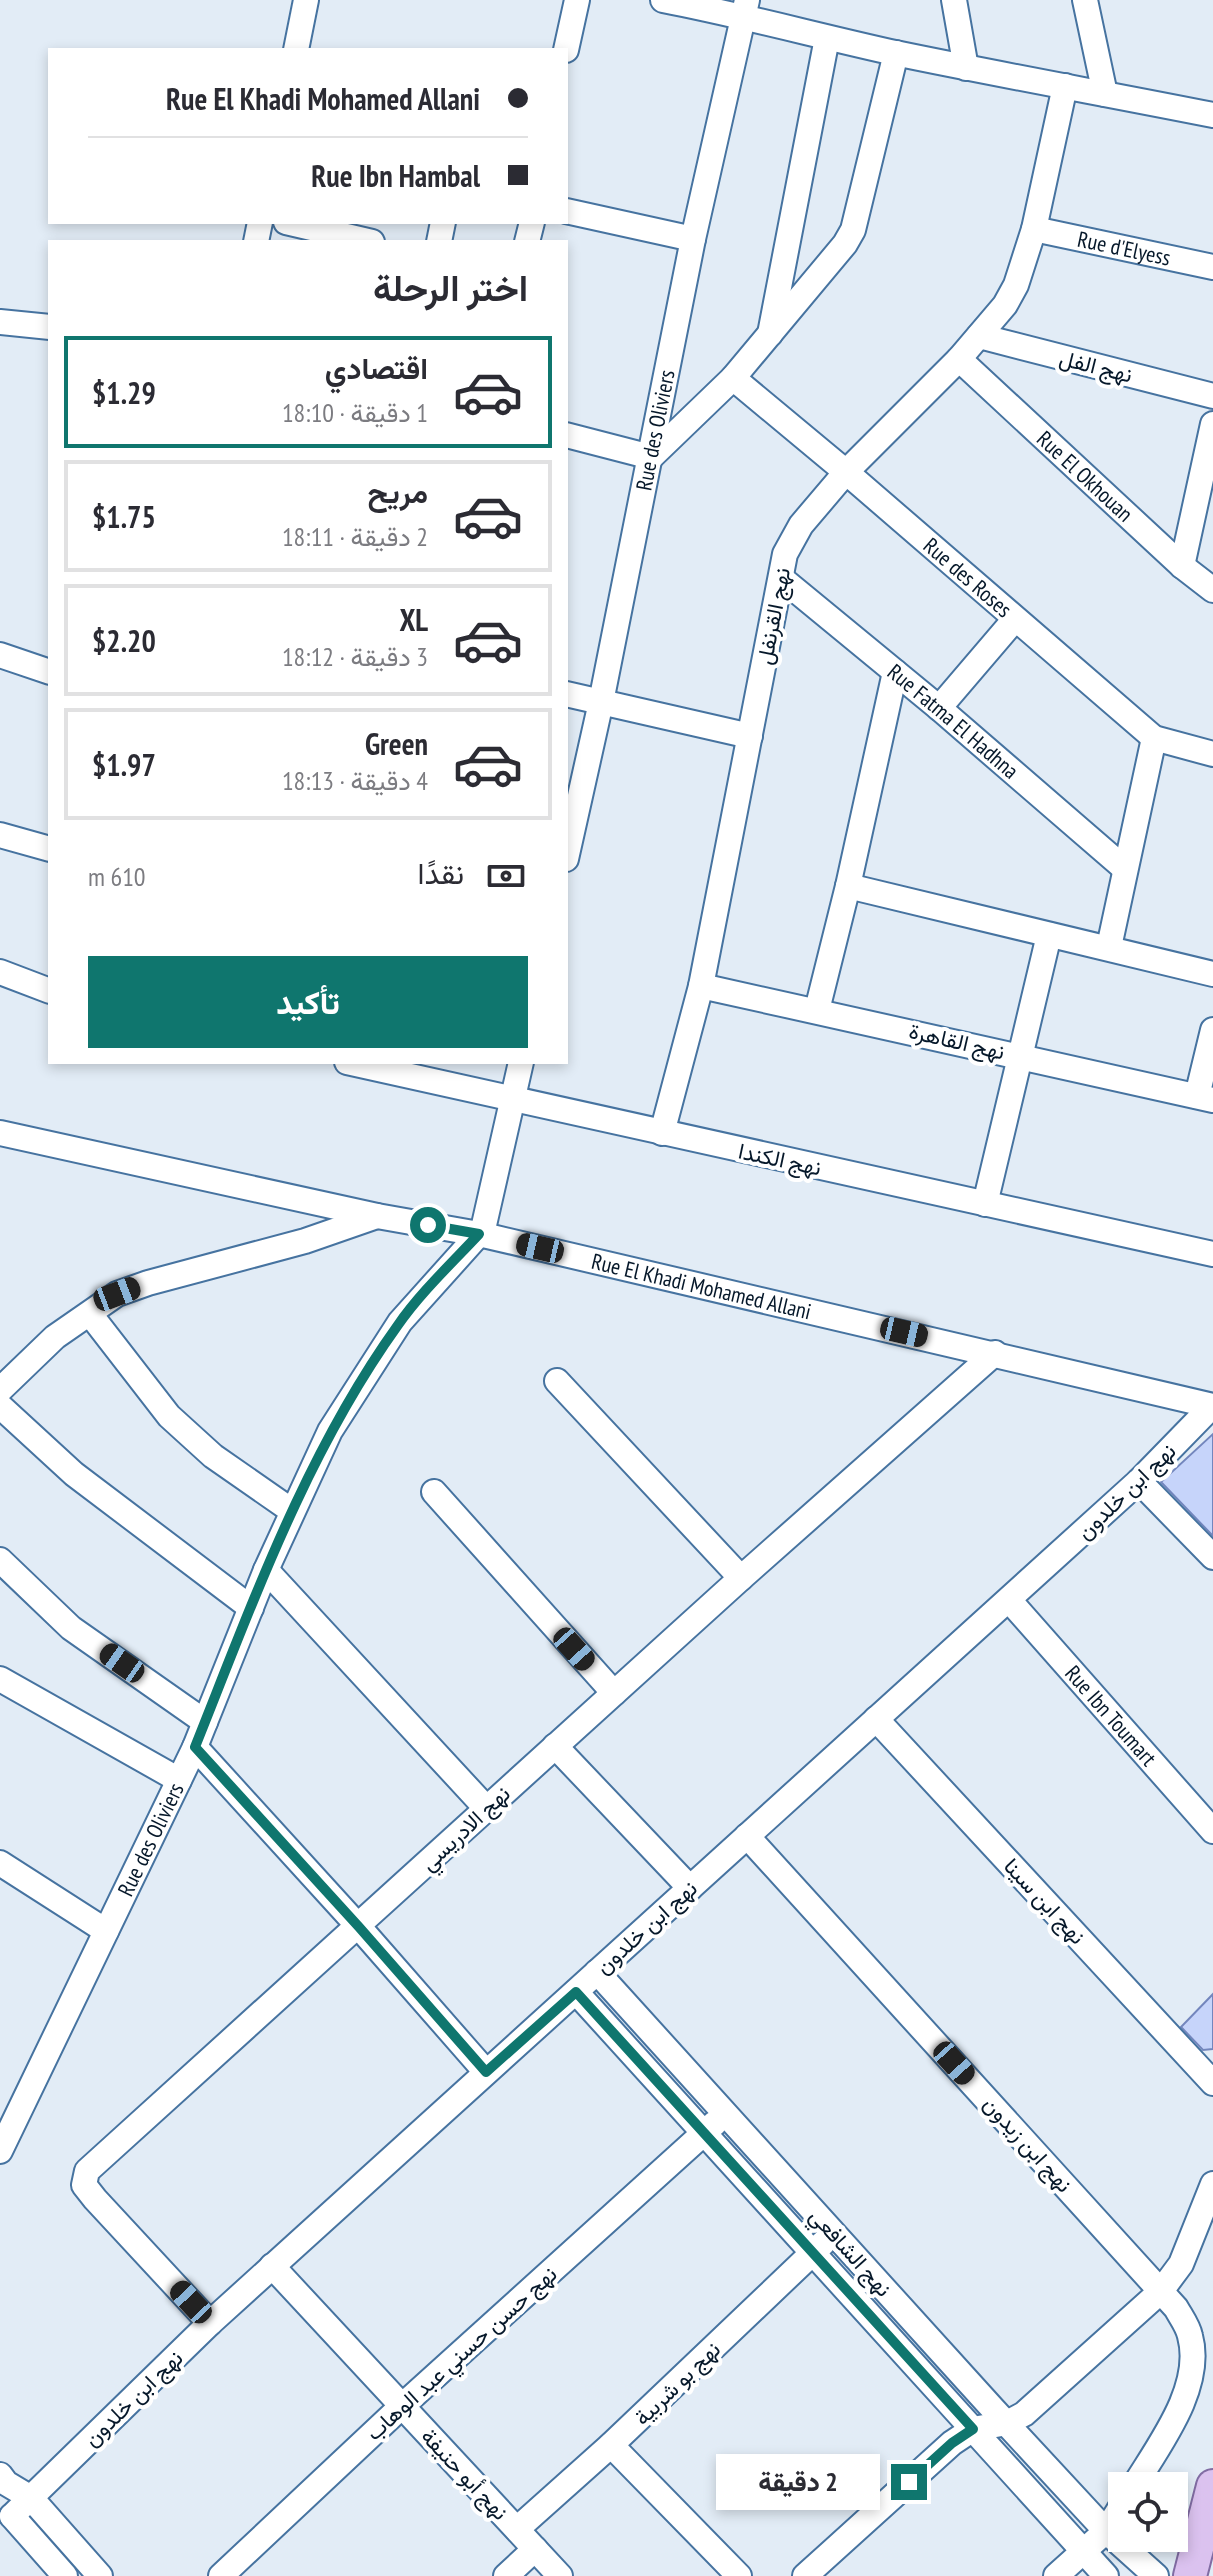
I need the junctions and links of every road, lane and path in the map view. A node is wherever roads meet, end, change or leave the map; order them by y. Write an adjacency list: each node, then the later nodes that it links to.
1 (306, 0): 8 (street)
2 (577, 0): 9 (street)
3 (663, 0): 6 (street)
4 (954, 0): 11 (street)
5 (1085, 0): 13 (street)
6 (745, 8): 7 (street); 18 (street, Rue des Oliviers)
7 (827, 38): 10 (street); 24 (street)
8 (296, 48)
9 (566, 48)
10 (896, 53): 11 (street); 24 (street)
11 (966, 68): 12 (street)
12 (1065, 86): 13 (street); 17 (street, نهج القرنفل)
13 (1105, 94): 14 (street)
14 (1213, 115)
15 (568, 211): 18 (street)
16 (295, 224): 19 (street)
17 (1034, 229): 20 (street, Rue d'Elyess); 23 (street, نهج القرنفل)
18 (693, 239): 30 (street, Rue des Oliviers)
19 (363, 240)
20 (1213, 267)
21 (0, 322): 22 (street)
22 (48, 327)
23 (979, 336): 25 (street, نهج القرنفل); 27 (street, نهج الفل)
24 (769, 337): 26 (street)
25 (959, 359): 31 (street, نهج القرنفل); 32 (street, Rue El Okhouan)
26 (733, 378): 30 (street); 31 (street, Rue des Roses)
27 (1213, 396)
28 (1213, 424): 32 (street)
29 (568, 436): 30 (street)
30 (651, 457): 40 (street, Rue des Oliviers)
31 (846, 472): 33 (street, نهج القرنفل); 35 (street, Rue des Roses)
32 (1182, 566): 34 (street, Rue El Okhouan)
33 (781, 578): 38 (street, Rue Fatma El Hadhna); 42 (street, نهج القرنفل)
34 (1213, 590)
35 (1015, 619): 41 (street); 43 (street, Rue des Roses)
36 (0, 655): 37 (street)
37 (48, 671)
38 (895, 672): 41 (street, Rue Fatma El Hadhna); 49 (street)
39 (568, 694): 40 (street)
40 (601, 702): 42 (street); 47 (street, Rue des Oliviers)
41 (939, 708): 48 (street, Rue Fatma El Hadhna)
42 (750, 736): 54 (street, نهج القرنفل)
43 (1154, 738): 44 (street, Rue des Roses); 48 (street)
44 (1213, 754)
45 (0, 835): 46 (street)
46 (48, 848)
47 (568, 850)
48 (1124, 868): 51 (street)
49 (848, 886): 50 (street); 56 (street)
50 (1049, 935): 51 (street); 58 (street)
51 (1109, 947): 53 (street)
52 (0, 972): 55 (street)
53 (1213, 974)
54 (701, 986): 56 (street, نهج القاهرة); 64 (street, نهج القرنفل)
55 (48, 990)
56 (817, 1010): 58 (street, نهج القاهرة)
57 (1213, 1030): 61 (street)
58 (1022, 1056): 61 (street, نهج القاهرة); 65 (street)
59 (356, 1064): 62 (street, نهج الكندا)
60 (521, 1064): 62 (street, Rue des Oliviers)
61 (1205, 1098)
62 (512, 1099): 64 (street, نهج الكندا); 67 (street, Rue des Oliviers)
63 (0, 1133): 66 (street, Rue El Khadi Mohamed Allani)
64 (662, 1133): 65 (street, نهج الكندا)
65 (985, 1204): 68 (street, نهج الكندا)
66 (377, 1216): 67 (street, Rue El Khadi Mohamed Allani); 69 (street)
67 (479, 1234): 70 (street, Rue El Khadi Mohamed Allani); 77 (street, Rue des Oliviers)
68 (1213, 1254)
69 (90, 1314): 72 (street); 77 (street)
70 (995, 1353): 74 (street, Rue El Khadi Mohamed Allani); 81 (street, نهج الادريسي)
71 (557, 1381): 81 (street)
72 (0, 1390)
73 (0, 1406): 83 (street)
74 (1212, 1406): 75 (street, نهج ابن خلدون)
75 (1139, 1481): 78 (street); 82 (street, نهج ابن خلدون)
76 (434, 1492): 85 (street)
77 (292, 1511): 80 (street, Rue des Oliviers)
78 (1213, 1557)
79 (0, 1560): 87 (street)
80 (266, 1570): 83 (street, Rue des Oliviers); 91 (street)
81 (741, 1578): 85 (street, نهج الادريسي)
82 (1009, 1600): 86 (street, نهج ابن خلدون); 92 (street, Rue Ibn Toumart)
83 (251, 1608): 87 (street, Rue des Oliviers)
84 (0, 1679): 90 (street)
85 (614, 1693): 88 (street, نهج الادريسي)
86 (876, 1719): 93 (street, نهج ابن خلدون); 101 (street, نهج ابن سينا)
87 (205, 1722): 89 (street, Rue des Oliviers)
88 (555, 1746): 91 (street, نهج الادريسي); 95 (street)
89 (195, 1747): 90 (street, Rue des Oliviers); 96 (street)
90 (179, 1780): 97 (street, Rue des Oliviers)
91 (486, 1808): 96 (street, نهج الادريسي)
92 (1213, 1831)
93 (747, 1836): 95 (street, نهج ابن خلدون); 109 (street, نهج ابن زيدون)
94 (0, 1863): 97 (street)
95 (690, 1888): 98 (street, نهج ابن خلدون)
96 (359, 1927): 100 (street); 110 (street, نهج الادريسي)
97 (106, 1931): 104 (street, Rue des Oliviers)
98 (597, 1972): 99 (street, نهج ابن خلدون); 102 (street, نهج الشافعي)
99 (576, 1992): 100 (street, نهج ابن خلدون); 103 (street, نهج الشافعي)
100 (486, 2072): 108 (street, نهج ابن خلدون)
101 (1213, 2083)
102 (724, 2115): 103 (street, نهج حسن حسني عبد الوهاب); 106 (street, نهج الشافعي)
103 (703, 2133): 107 (street, نهج الشافعي); 111 (street, نهج حسن حسني عبد الوهاب)
104 (0, 2151)
105 (1213, 2184): 109 (street)
106 (833, 2233): 107 (street, نهج بو شربية); 112 (street, نهج الشافعي)
107 (814, 2252): 113 (street, نهج الشافعي); 114 (street, نهج بو شربية)
108 (272, 2266): 110 (street, نهج ابن خلدون); 111 (street, نهج أبو حنيفة)
109 (1161, 2291): 112 (street); 115 (street, نهج ابن زيدون)
110 (210, 2323): 118 (street, نهج ابن خلدون)
111 (402, 2406): 121 (street, نهج أبو حنيفة); 128 (street, نهج حسن حسني عبد الوهاب)
112 (1007, 2423): 113 (street); 122 (street, نهج الشافعي)
113 (973, 2429): 124 (street, نهج الشافعي); 125 (street)
114 (611, 2445): 121 (street, نهج بو شربية); 131 (street)
115 (1143, 2472)
116 (3, 2479): 118 (street); 119 (street)
117 (1213, 2486): 135 (main road)
118 (31, 2498): 119 (street, نهج ابن خلدون); 127 (street)
119 (12, 2516): 126 (street)
120 (1108, 2528): 122 (street)
121 (517, 2529): 123 (street, نهج أبو حنيفة)
122 (1106, 2531): 124 (street); 134 (street, نهج الشافعي)
123 (535, 2549): 129 (street); 130 (street, نهج أبو حنيفة)
124 (1082, 2551): 132 (street); 133 (street, نهج الشافعي)
125 (822, 2571)
126 (65, 2576)
127 (100, 2576)
128 (221, 2576)
129 (506, 2576)
130 (560, 2576)
131 (739, 2576)
132 (1056, 2576)
133 (1106, 2576)
134 (1156, 2576)
135 (1190, 2576)

